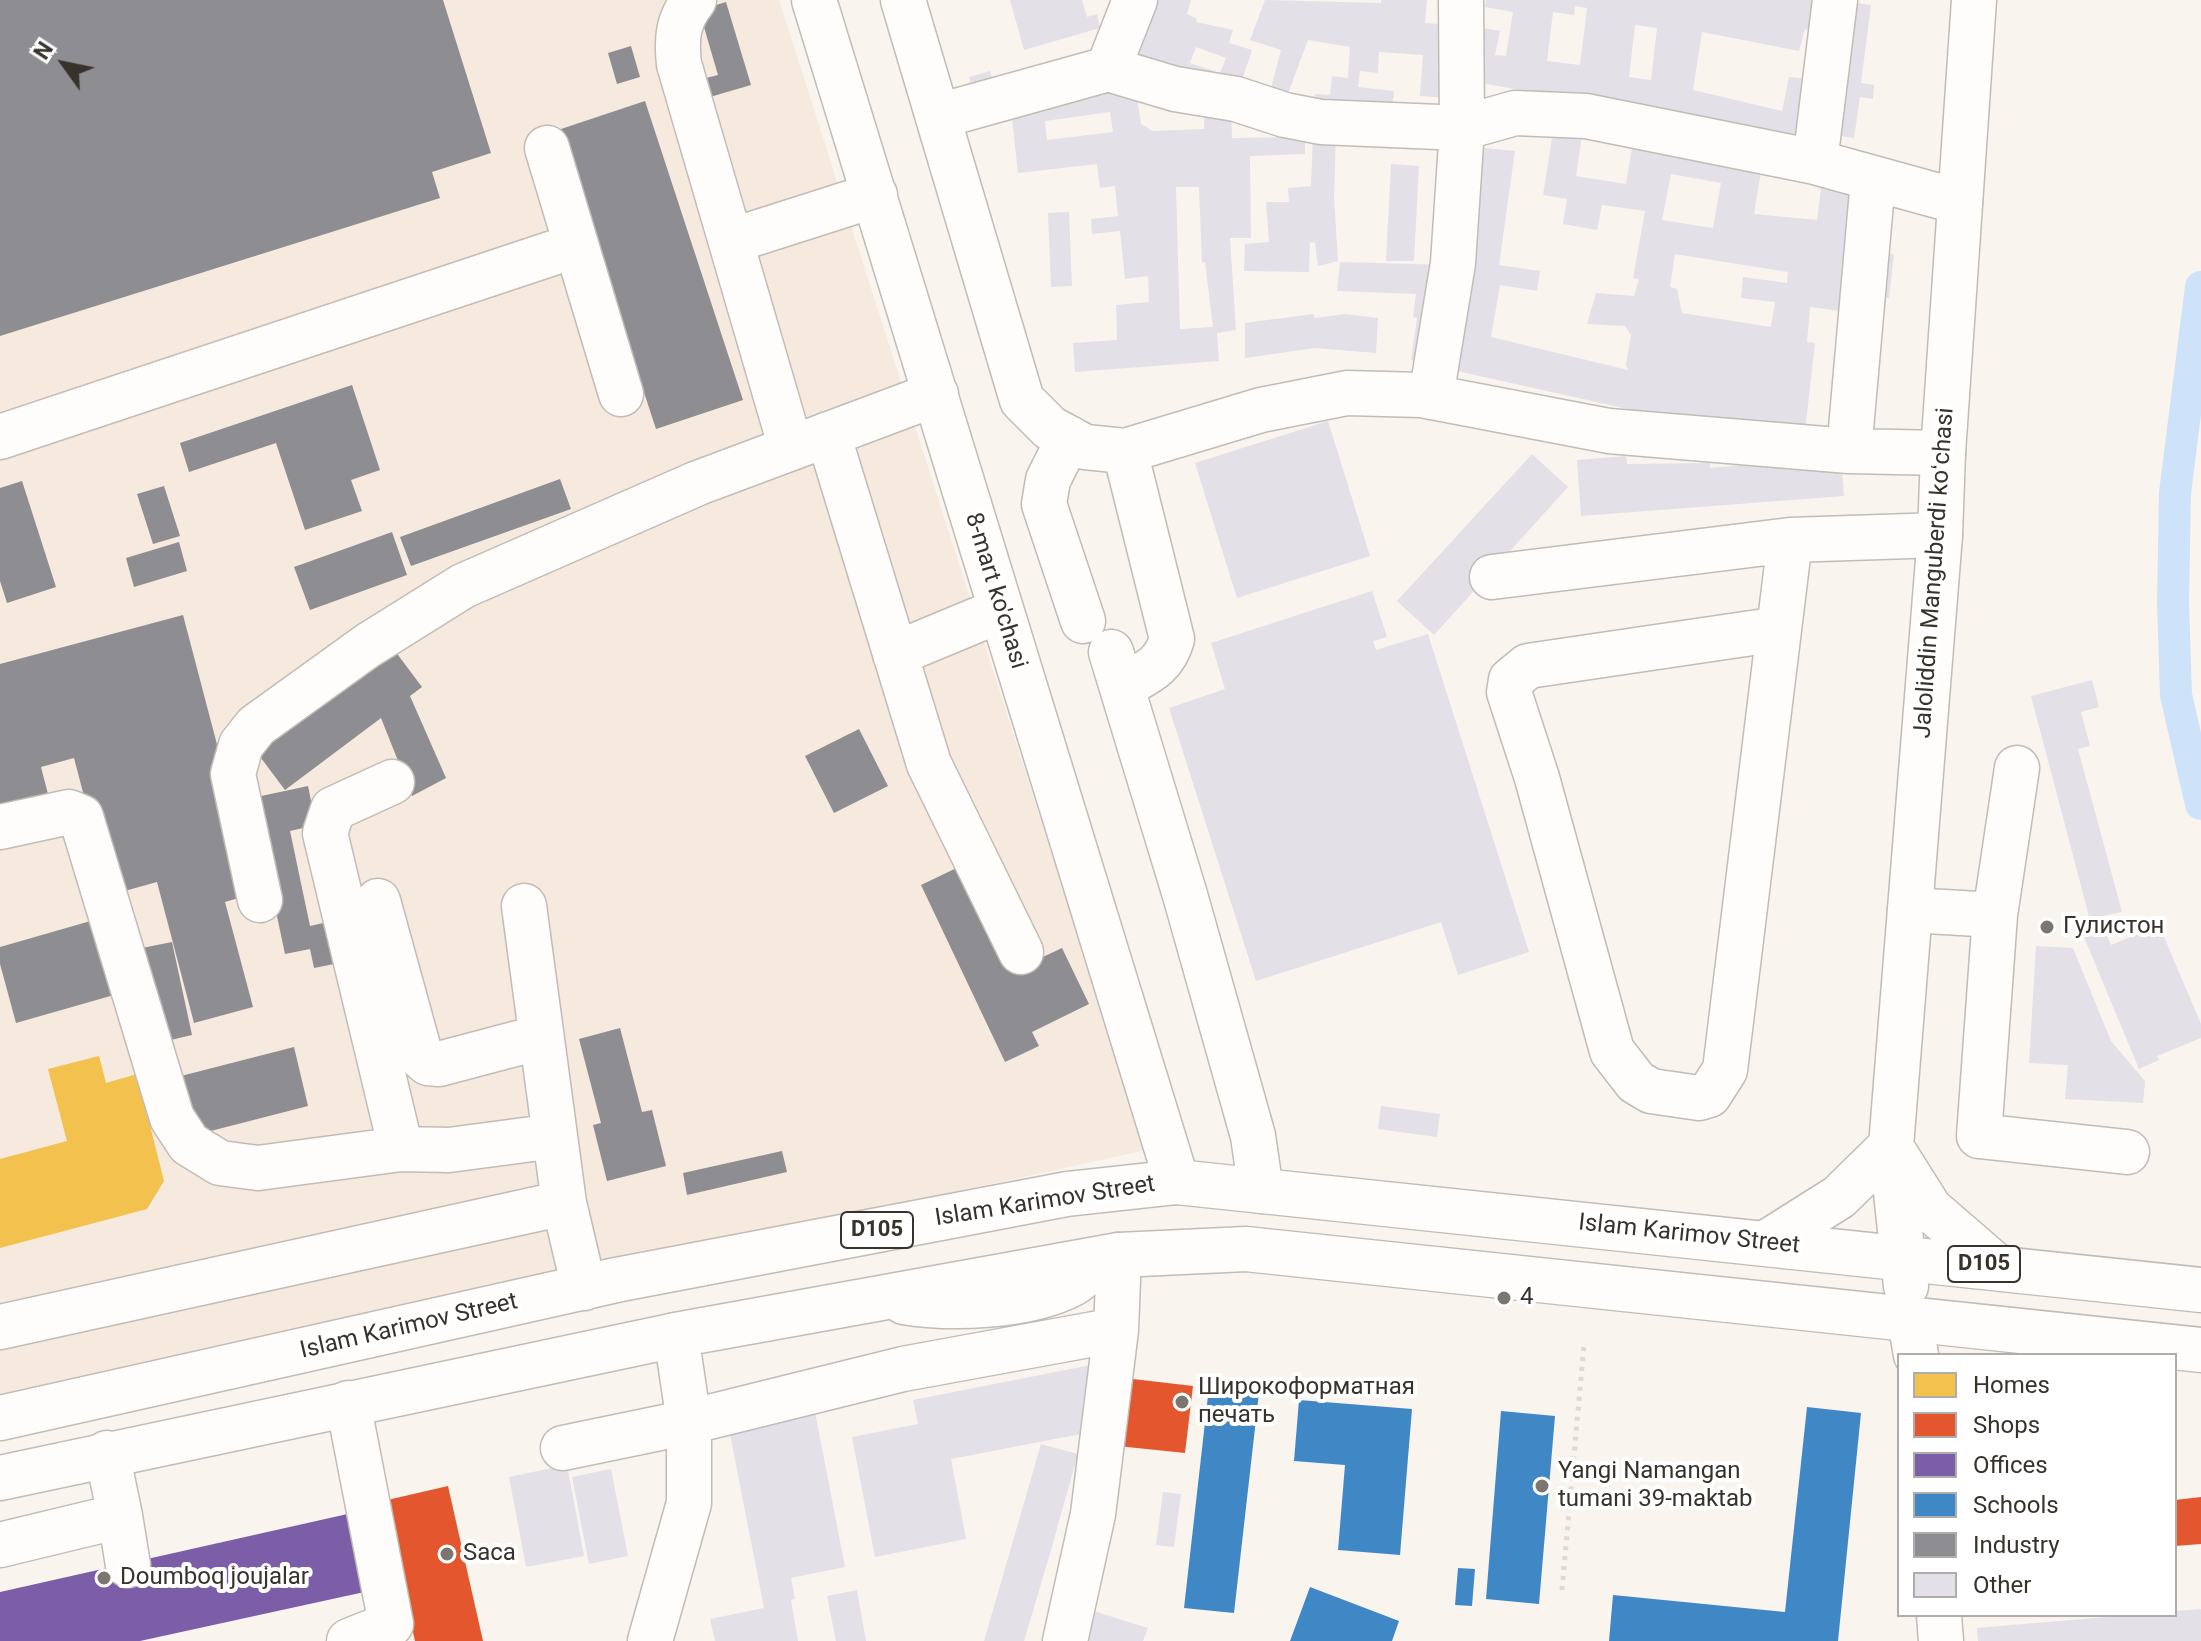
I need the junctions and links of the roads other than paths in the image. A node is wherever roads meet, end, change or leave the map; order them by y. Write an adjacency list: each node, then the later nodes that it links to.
1 (694, 0): 16 (main road)
2 (814, 0): 14 (main road, 8-mart ko'chasi)
3 (903, 0): 9 (main road)
4 (1135, 0): 8 (main road)
5 (1461, 0): 10 (main road)
6 (1835, 0): 12 (main road)
7 (1974, 0): 15 (main road, Jaloliddin Manguberdi koʻchasi)
8 (1108, 69): 9 (main road); 10 (main road)
9 (939, 116): 22 (main road)
10 (1462, 128): 12 (main road); 20 (main road)
11 (547, 148): 17 (main road)
12 (1815, 162): 13 (main road)
13 (1873, 180): 15 (main road); 25 (main road)
14 (875, 195): 16 (main road); 19 (main road, 8-mart ko'chasi)
15 (1960, 202): 26 (main road, Jaloliddin Manguberdi koʻchasi)
16 (731, 241): 23 (main road)
17 (574, 246): 18 (main road); 21 (main road)
18 (621, 394)
19 (936, 394): 23 (main road); 30 (main road, 8-mart ko'chasi)
20 (1431, 397): 24 (main road); 25 (main road)
21 (0, 437)
22 (1069, 438): 24 (main road); 32 (main road)
23 (809, 441): 33 (main road); 37 (main road)
24 (1125, 451): 32 (main road)
25 (1849, 451): 26 (main road)
26 (1943, 453): 27 (main road, Jaloliddin Manguberdi koʻchasi)
27 (1940, 535): 28 (main road); 40 (main road, Jaloliddin Manguberdi koʻchasi)
28 (1790, 540): 29 (main road); 31 (main road)
29 (1492, 577)
30 (1001, 610): 33 (main road); 49 (main road, 8-mart ko'chasi)
31 (1779, 629): 31 (main road)
32 (1105, 653): 50 (main road)
33 (895, 654): 43 (main road)
34 (2017, 768): 41 (main road)
35 (392, 782): 42 (main road)
36 (0, 827): 47 (main road)
37 (260, 900)
38 (378, 901): 42 (main road)
39 (524, 906): 44 (main road)
40 (1910, 910): 41 (main road); 46 (main road, Jaloliddin Manguberdi koʻchasi)
41 (1995, 915): 48 (main road)
42 (372, 950): 44 (main road); 47 (main road)
43 (1021, 952)
44 (541, 1037): 45 (main road)
45 (555, 1136): 47 (main road); 51 (main road)
46 (1891, 1146): 52 (main road); 54 (main road, Jaloliddin Manguberdi koʻchasi); 55 (main road)
47 (401, 1149)
48 (2127, 1152)
49 (1177, 1182): 50 (main road, Islam Karimov Street / D105); 56 (main road, Islam Karimov Street / D105)
50 (1261, 1191): 52 (main road, Islam Karimov Street / D105)
51 (564, 1203): 56 (main road); 58 (main road)
52 (1766, 1243): 54 (main road, Islam Karimov Street / D105)
53 (1109, 1257): 59 (main road); 60 (main road); 61 (main road)
54 (1903, 1257): 55 (main road, Islam Karimov Street / D105); 61 (main road, Jaloliddin Manguberdi koʻchasi)
55 (1996, 1266): 57 (main road, Islam Karimov Street / D105)
56 (584, 1288): 64 (main road, Islam Karimov Street / D105)
57 (2201, 1290)
58 (0, 1327)
59 (1116, 1330): 65 (main road); 75 (main road)
60 (676, 1335): 63 (main road); 65 (main road)
61 (1913, 1337): 62 (main road)
62 (2201, 1350)
63 (348, 1403): 67 (main road); 73 (main road)
64 (0, 1418)
65 (689, 1422): 66 (main road); 74 (main road)
66 (563, 1448)
67 (107, 1453): 68 (main road); 69 (main road)
68 (0, 1478)
69 (120, 1516): 70 (main road); 71 (main road)
70 (0, 1545)
71 (128, 1565)
72 (1939, 1617): 76 (main road)
73 (349, 1641)
74 (650, 1641)
75 (1065, 1641)
76 (1941, 1641)

